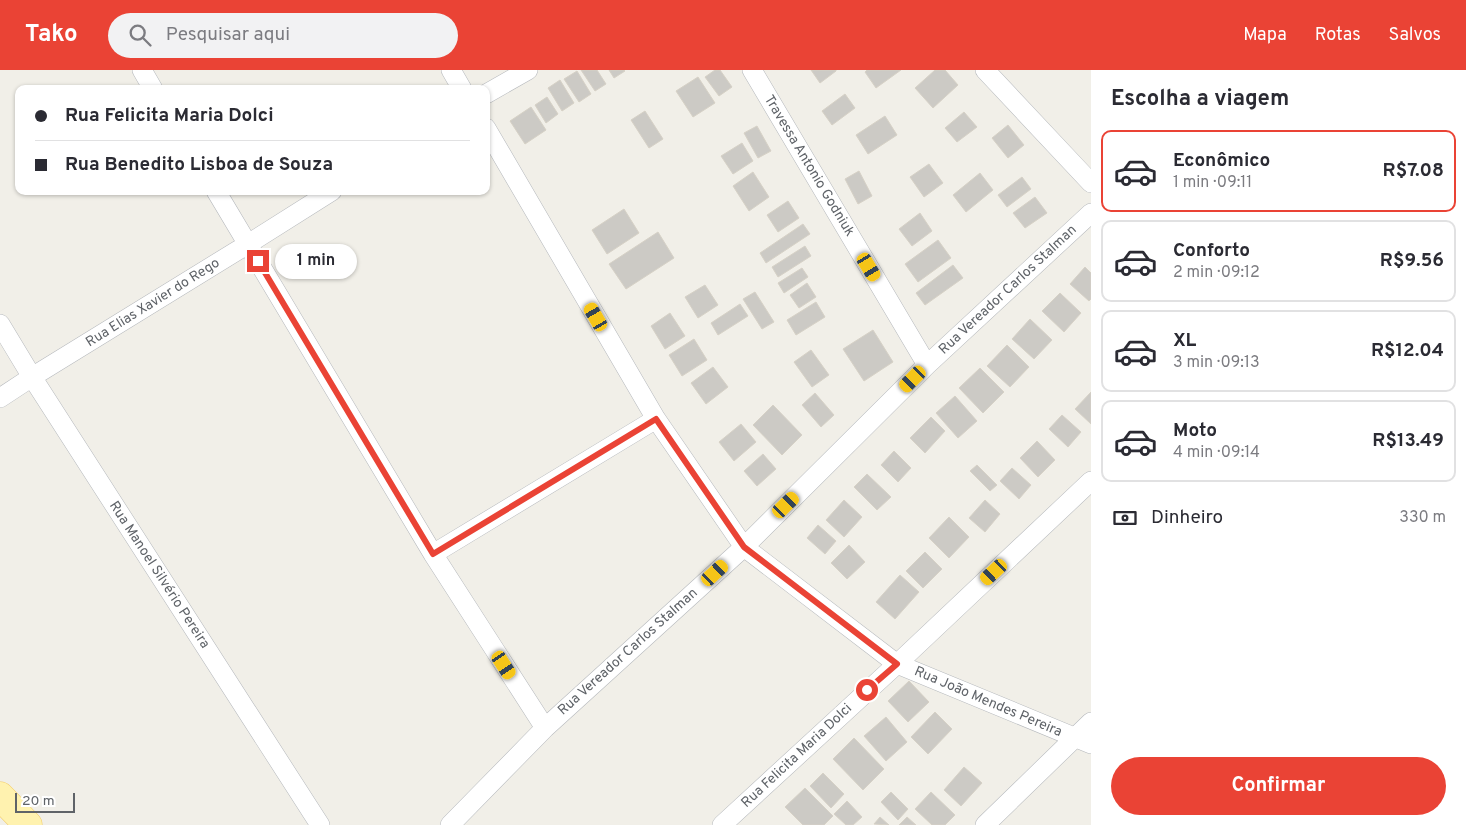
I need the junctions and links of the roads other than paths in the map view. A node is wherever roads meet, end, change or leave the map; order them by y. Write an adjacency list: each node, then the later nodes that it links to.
1 (142, 70): 6 (street)
2 (451, 70): 7 (street)
3 (528, 70): 8 (street)
4 (752, 70): 16 (street, Travessa Antonio Godniuk)
5 (985, 70): 10 (street)
6 (151, 85)
7 (460, 85)
8 (490, 92)
9 (490, 135): 19 (street, Rua João Mendes Pereira)
10 (1091, 184)
11 (218, 195): 14 (street)
12 (326, 195): 14 (street, Rua Elias Xavier do Rego)
13 (1091, 213): 16 (street, Rua Vereador Carlos Stalman)
14 (248, 244): 17 (street, Rua Elias Xavier do Rego); 22 (street)
15 (0, 324): 17 (street, Rua Manoel Silvério Pereira)
16 (928, 365): 21 (street, Rua Vereador Carlos Stalman)
17 (32, 377): 18 (street, Rua Elias Xavier do Rego); 29 (street, Rua Manoel Silvério Pereira)
18 (0, 398)
19 (656, 419): 21 (street, Rua João Mendes Pereira); 22 (street)
20 (1091, 481): 23 (street, Rua Felicita Maria Dolci)
21 (744, 547): 23 (street, Rua João Mendes Pereira); 25 (street, Rua Vereador Carlos Stalman)
22 (433, 554): 25 (street)
23 (897, 664): 26 (street, Rua João Mendes Pereira); 31 (street, Rua Felicita Maria Dolci)
24 (1091, 722): 26 (street)
25 (545, 728): 30 (street, Rua Vereador Carlos Stalman)
26 (1082, 741): 32 (street)
27 (0, 796): 28 (main road)
28 (28, 825)
29 (320, 825)
30 (450, 825)
31 (722, 825)
32 (985, 825)

